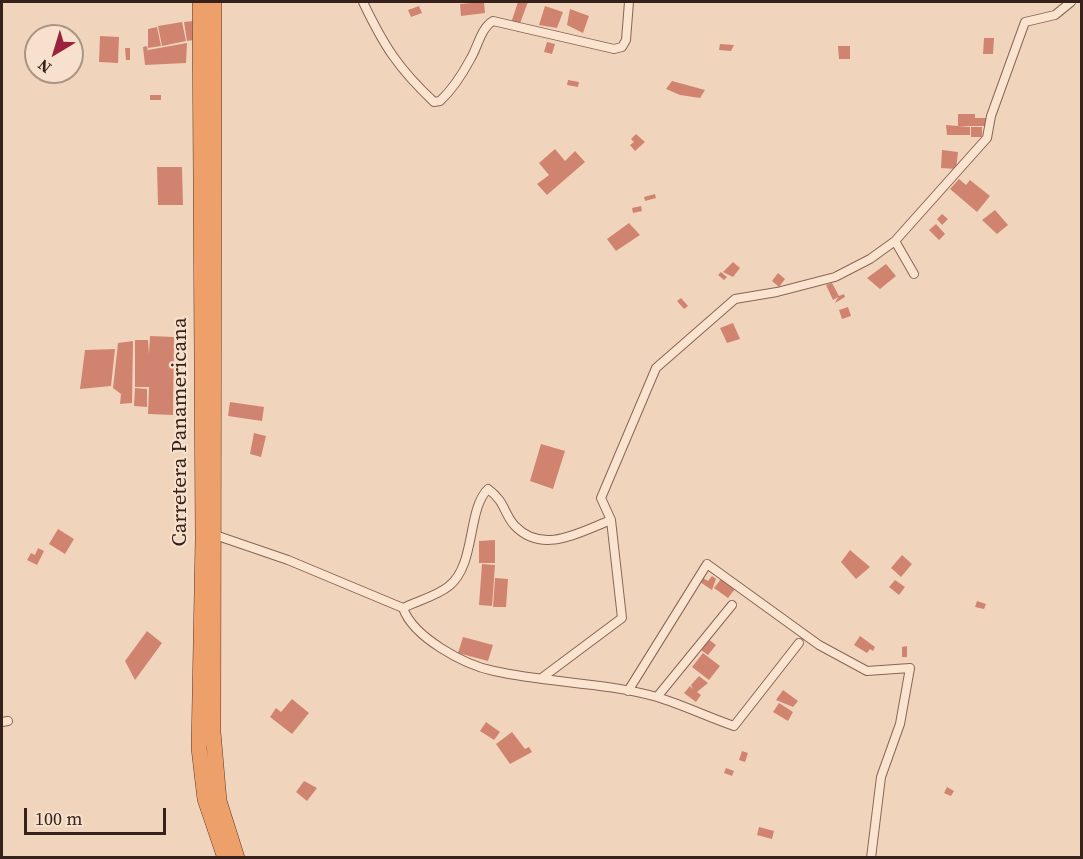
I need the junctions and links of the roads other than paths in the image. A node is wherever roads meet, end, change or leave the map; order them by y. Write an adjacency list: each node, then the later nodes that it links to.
1 (200, 2): 16 (highway, Carretera Panamericana)
2 (214, 2): 9 (highway, Carretera Panamericana)
3 (363, 2): 4 (street)
4 (629, 2)
5 (1071, 2): 6 (street)
6 (895, 242): 7 (street); 8 (street)
7 (914, 274)
8 (611, 520): 11 (street); 13 (street)
9 (215, 535): 11 (street); 17 (highway, Carretera Panamericana)
10 (732, 605): 15 (street)
11 (403, 608): 13 (street)
12 (799, 643): 15 (street)
13 (543, 677): 14 (street)
14 (628, 691): 15 (street); 18 (street)
15 (657, 697)
16 (225, 858)
17 (237, 858)
18 (871, 858)

